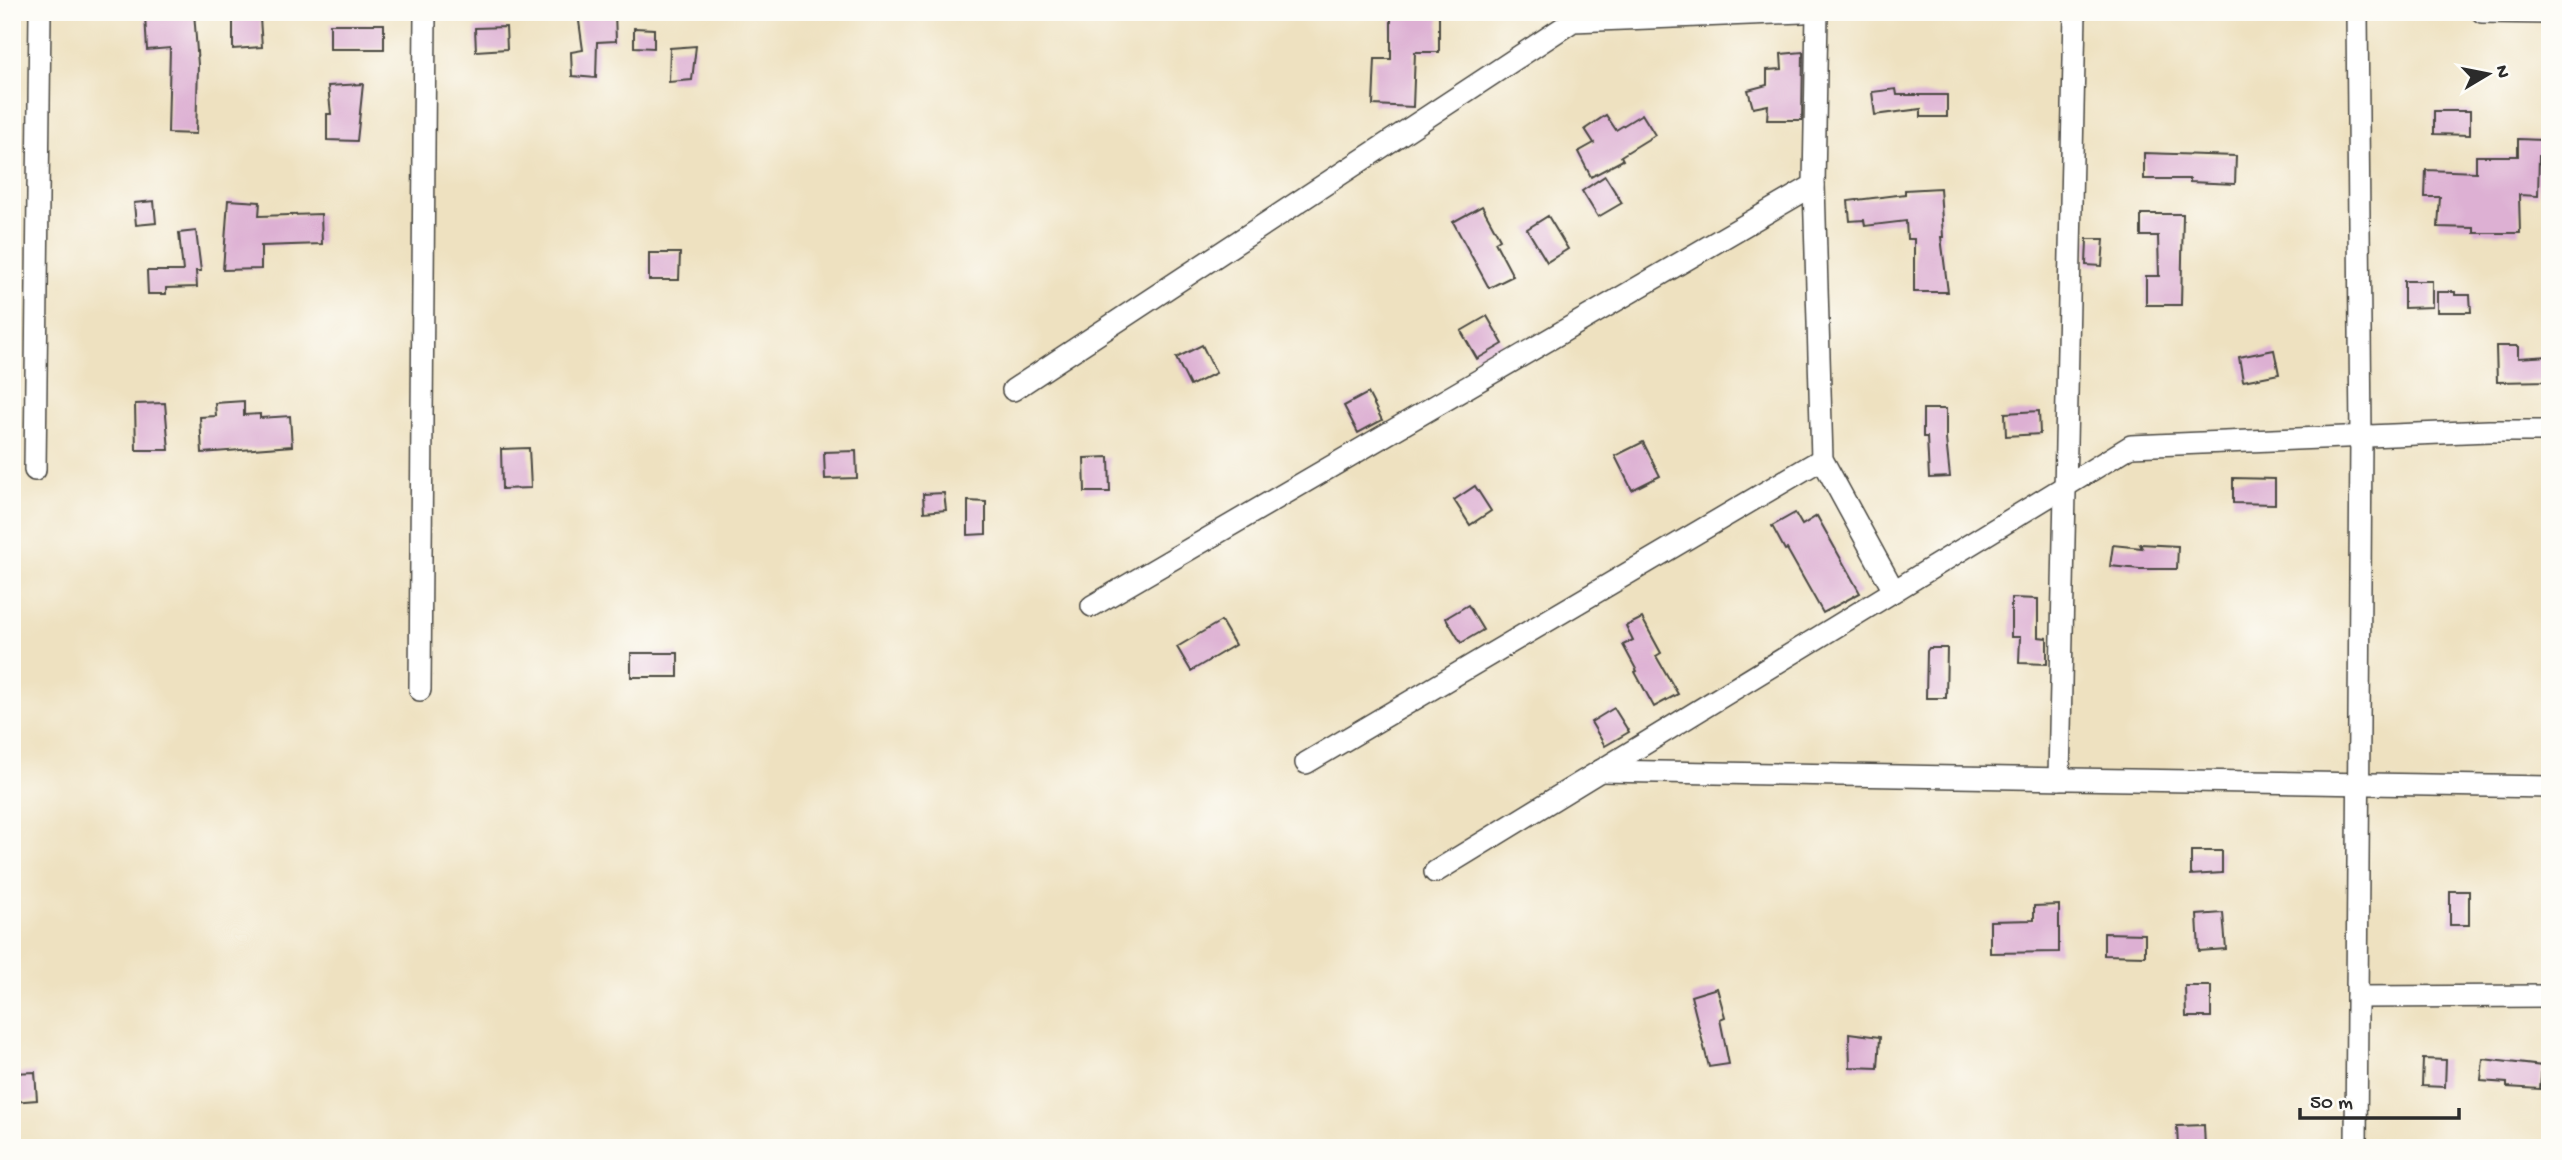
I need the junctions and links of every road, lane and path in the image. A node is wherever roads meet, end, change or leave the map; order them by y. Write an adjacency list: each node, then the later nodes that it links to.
1 (40, 12): 15 (street)
2 (425, 12): 19 (street)
3 (1803, 12): 9 (street)
4 (1817, 12): 10 (street)
5 (2075, 12): 16 (street)
6 (2357, 12): 13 (street)
7 (2482, 12): 8 (street)
8 (2550, 13)
9 (1573, 17): 11 (street)
10 (1814, 185): 14 (street); 18 (street)
11 (1013, 390)
12 (2550, 431): 13 (street)
13 (2361, 436): 16 (street); 23 (street)
14 (1822, 459): 17 (street); 20 (street)
15 (35, 470)
16 (2066, 486): 17 (street); 22 (street)
17 (1894, 591): 21 (street)
18 (1092, 606)
19 (419, 690)
20 (1306, 763)
21 (1599, 771): 22 (street); 25 (street)
22 (2059, 779): 23 (street)
23 (2359, 784): 24 (street); 27 (street)
24 (2550, 787)
25 (1435, 872)
26 (2550, 996): 27 (street)
27 (2357, 998): 28 (street)
28 (2356, 1148)

